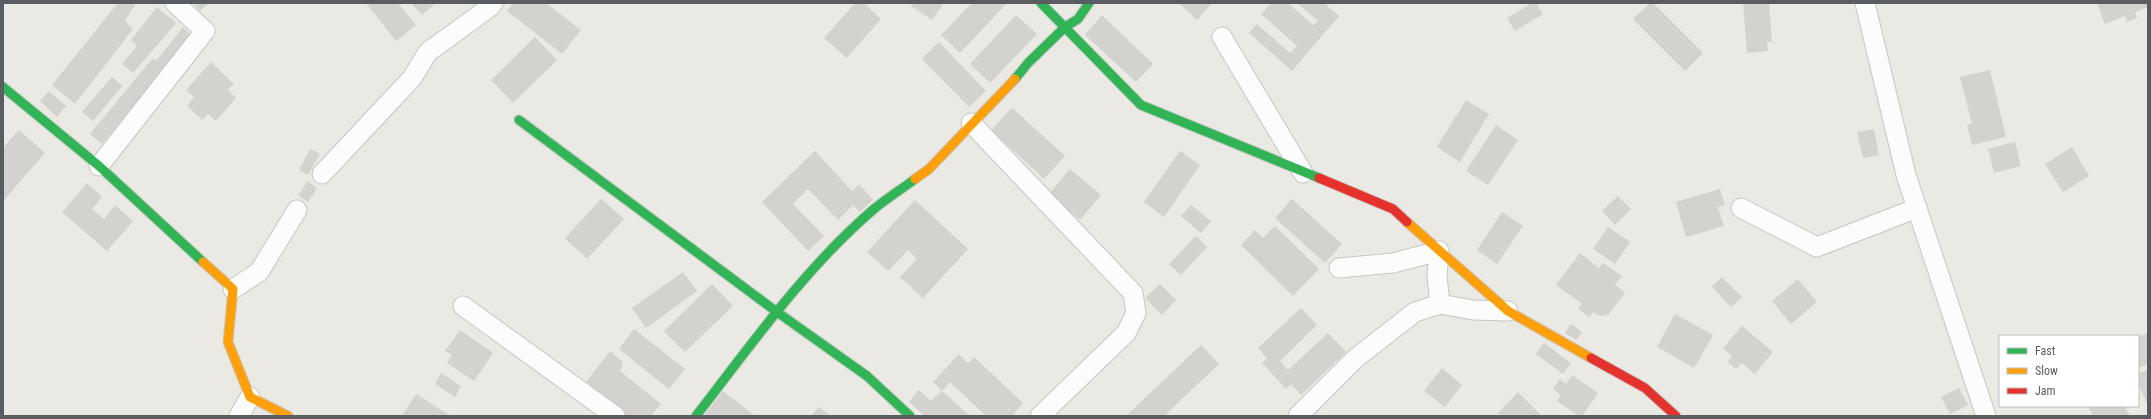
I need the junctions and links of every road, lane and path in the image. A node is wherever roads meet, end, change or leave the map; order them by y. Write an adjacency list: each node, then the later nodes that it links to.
1 (175, 3): 11 (street)
2 (493, 3): 13 (street)
3 (1041, 3): 6 (street)
4 (1089, 3): 6 (street)
5 (1865, 3): 15 (street)
6 (1065, 27): 10 (street); 12 (street)
7 (1222, 37): 12 (street)
8 (3, 87): 11 (street)
9 (519, 120): 22 (street)
10 (971, 123): 22 (street); 30 (street)
11 (99, 166): 19 (street)
12 (1303, 173): 17 (street)
13 (322, 174)
14 (1741, 208): 15 (street)
15 (1918, 208): 33 (street)
16 (297, 210): 19 (street)
17 (1439, 251): 18 (street); 20 (street); 23 (street)
18 (1339, 268)
19 (233, 289): 24 (street)
20 (1440, 304): 23 (street); 31 (street)
21 (463, 306): 27 (street)
22 (777, 312): 28 (street); 29 (street)
23 (1508, 312): 32 (street)
24 (250, 397): 25 (street); 26 (street)
25 (239, 416)
26 (288, 416)
27 (615, 416)
28 (696, 416)
29 (910, 416)
30 (1040, 416)
31 (1298, 416)
32 (1676, 416)
33 (1986, 416)

